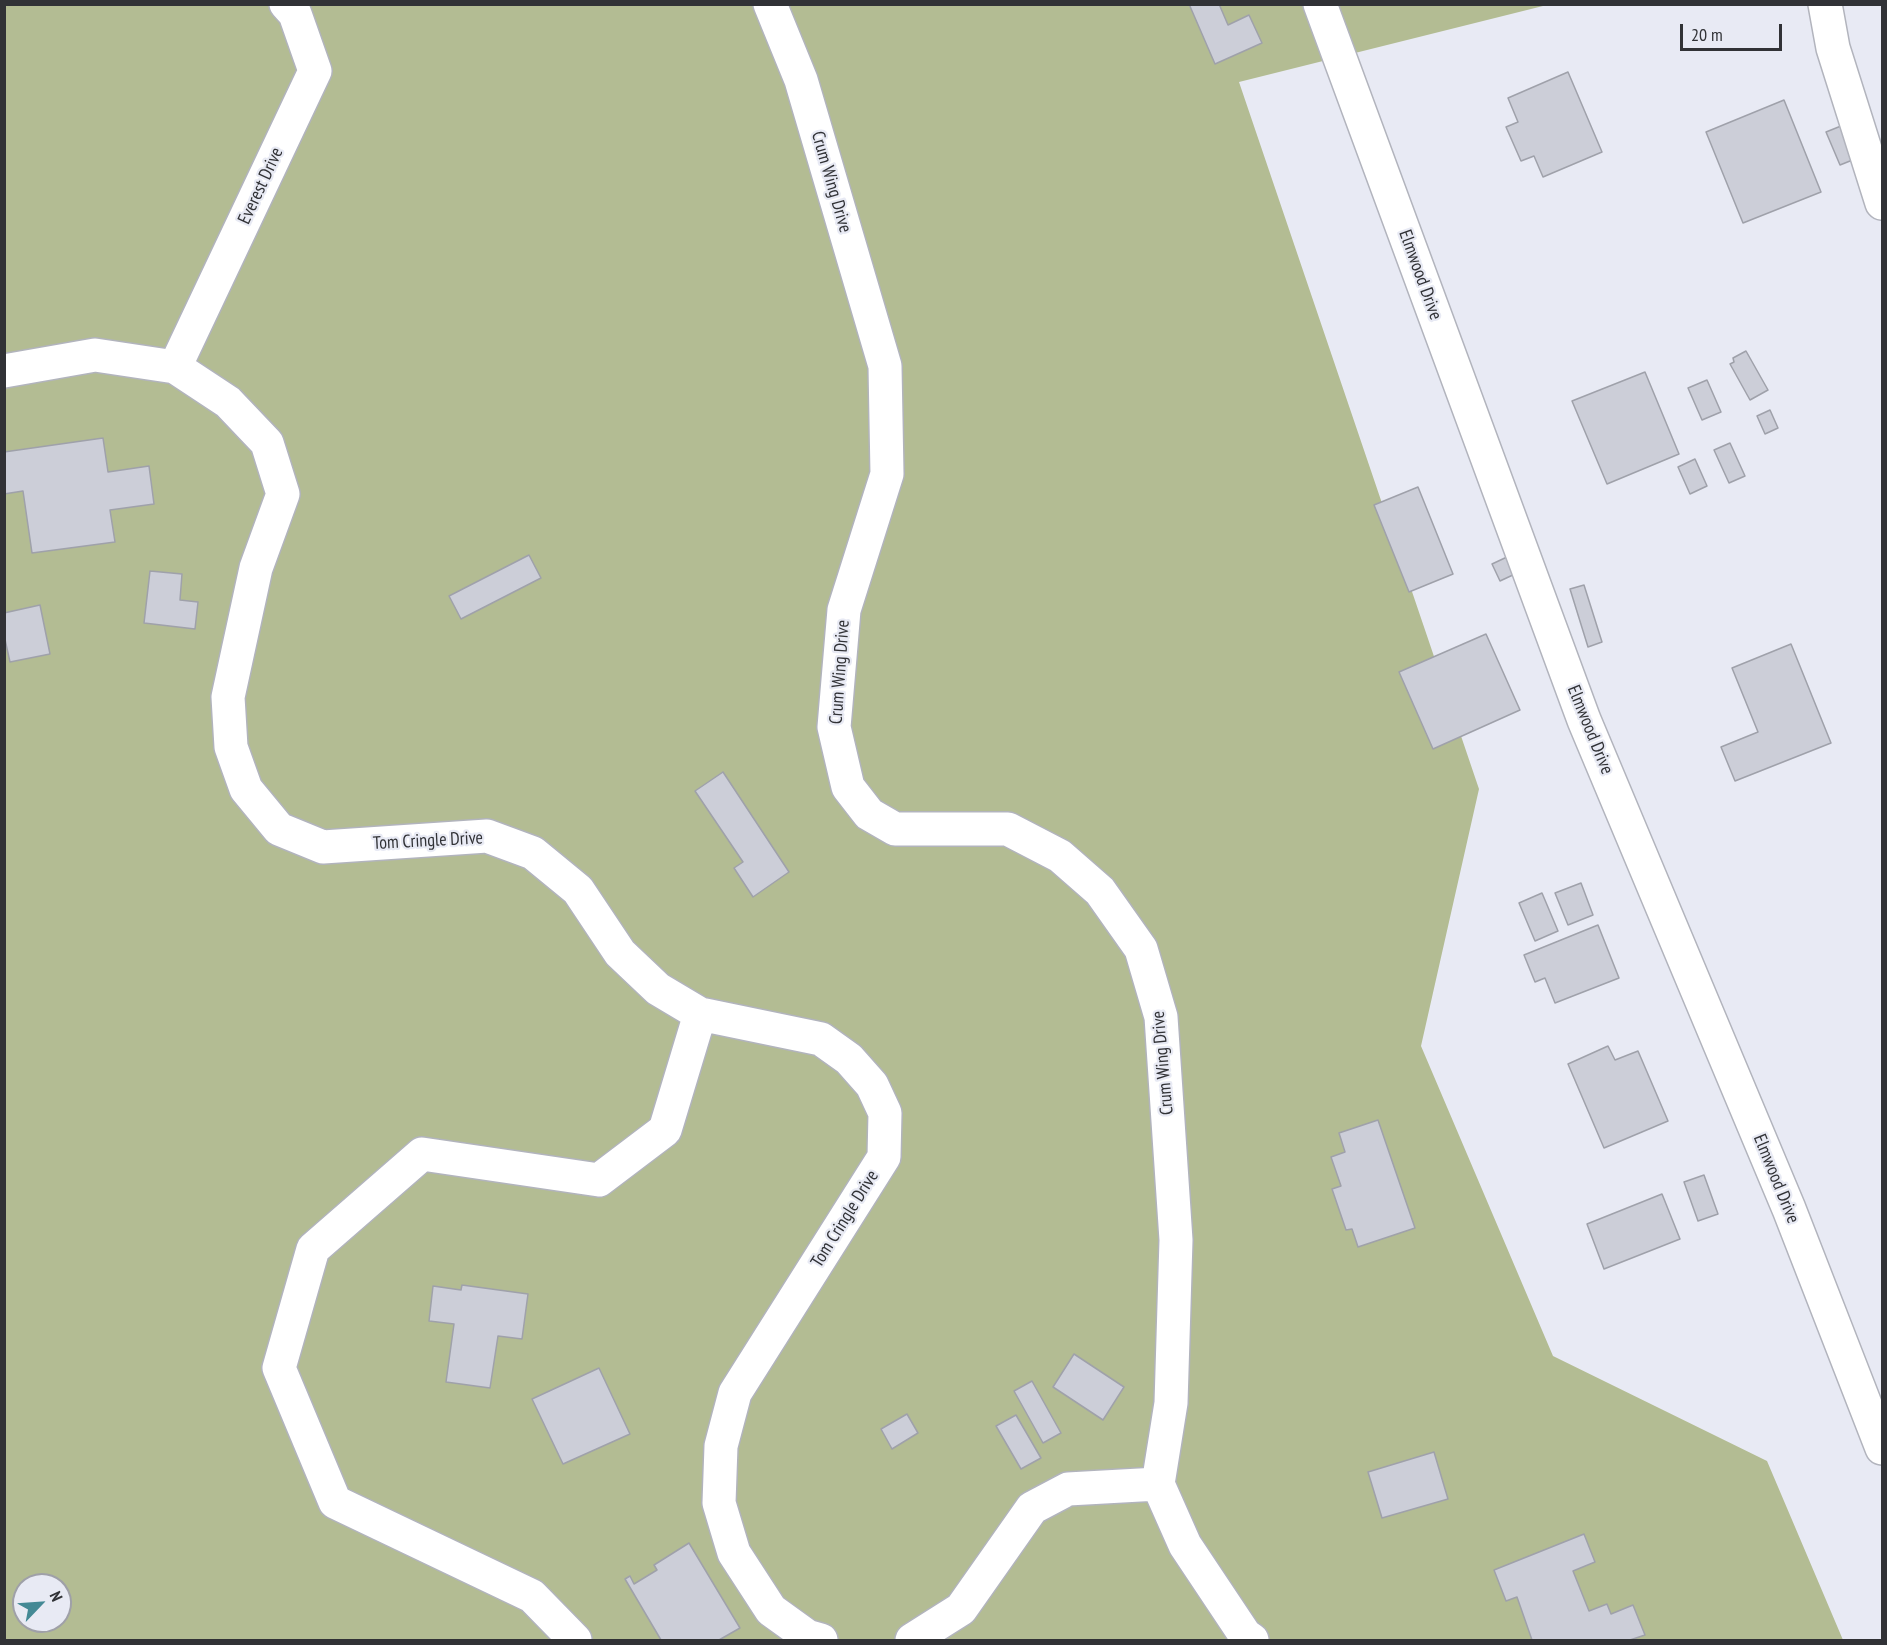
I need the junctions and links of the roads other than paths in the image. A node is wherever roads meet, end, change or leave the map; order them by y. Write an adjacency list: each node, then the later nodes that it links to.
1 (286, 4): 6 (street, Everest Drive)
2 (770, 4): 10 (street, Crum Wing Drive)
3 (1320, 4): 9 (street, Elmwood Drive)
4 (1825, 4): 5 (street)
5 (1882, 203)
6 (175, 367): 7 (street, Tom Cringle Drive); 8 (street, Tom Cringle Drive)
7 (4, 371)
8 (700, 1014): 11 (street); 12 (street, Tom Cringle Drive)
9 (1882, 1448)
10 (1158, 1484): 13 (street); 14 (street)
11 (574, 1641)
12 (821, 1641)
13 (912, 1641)
14 (1252, 1641)

